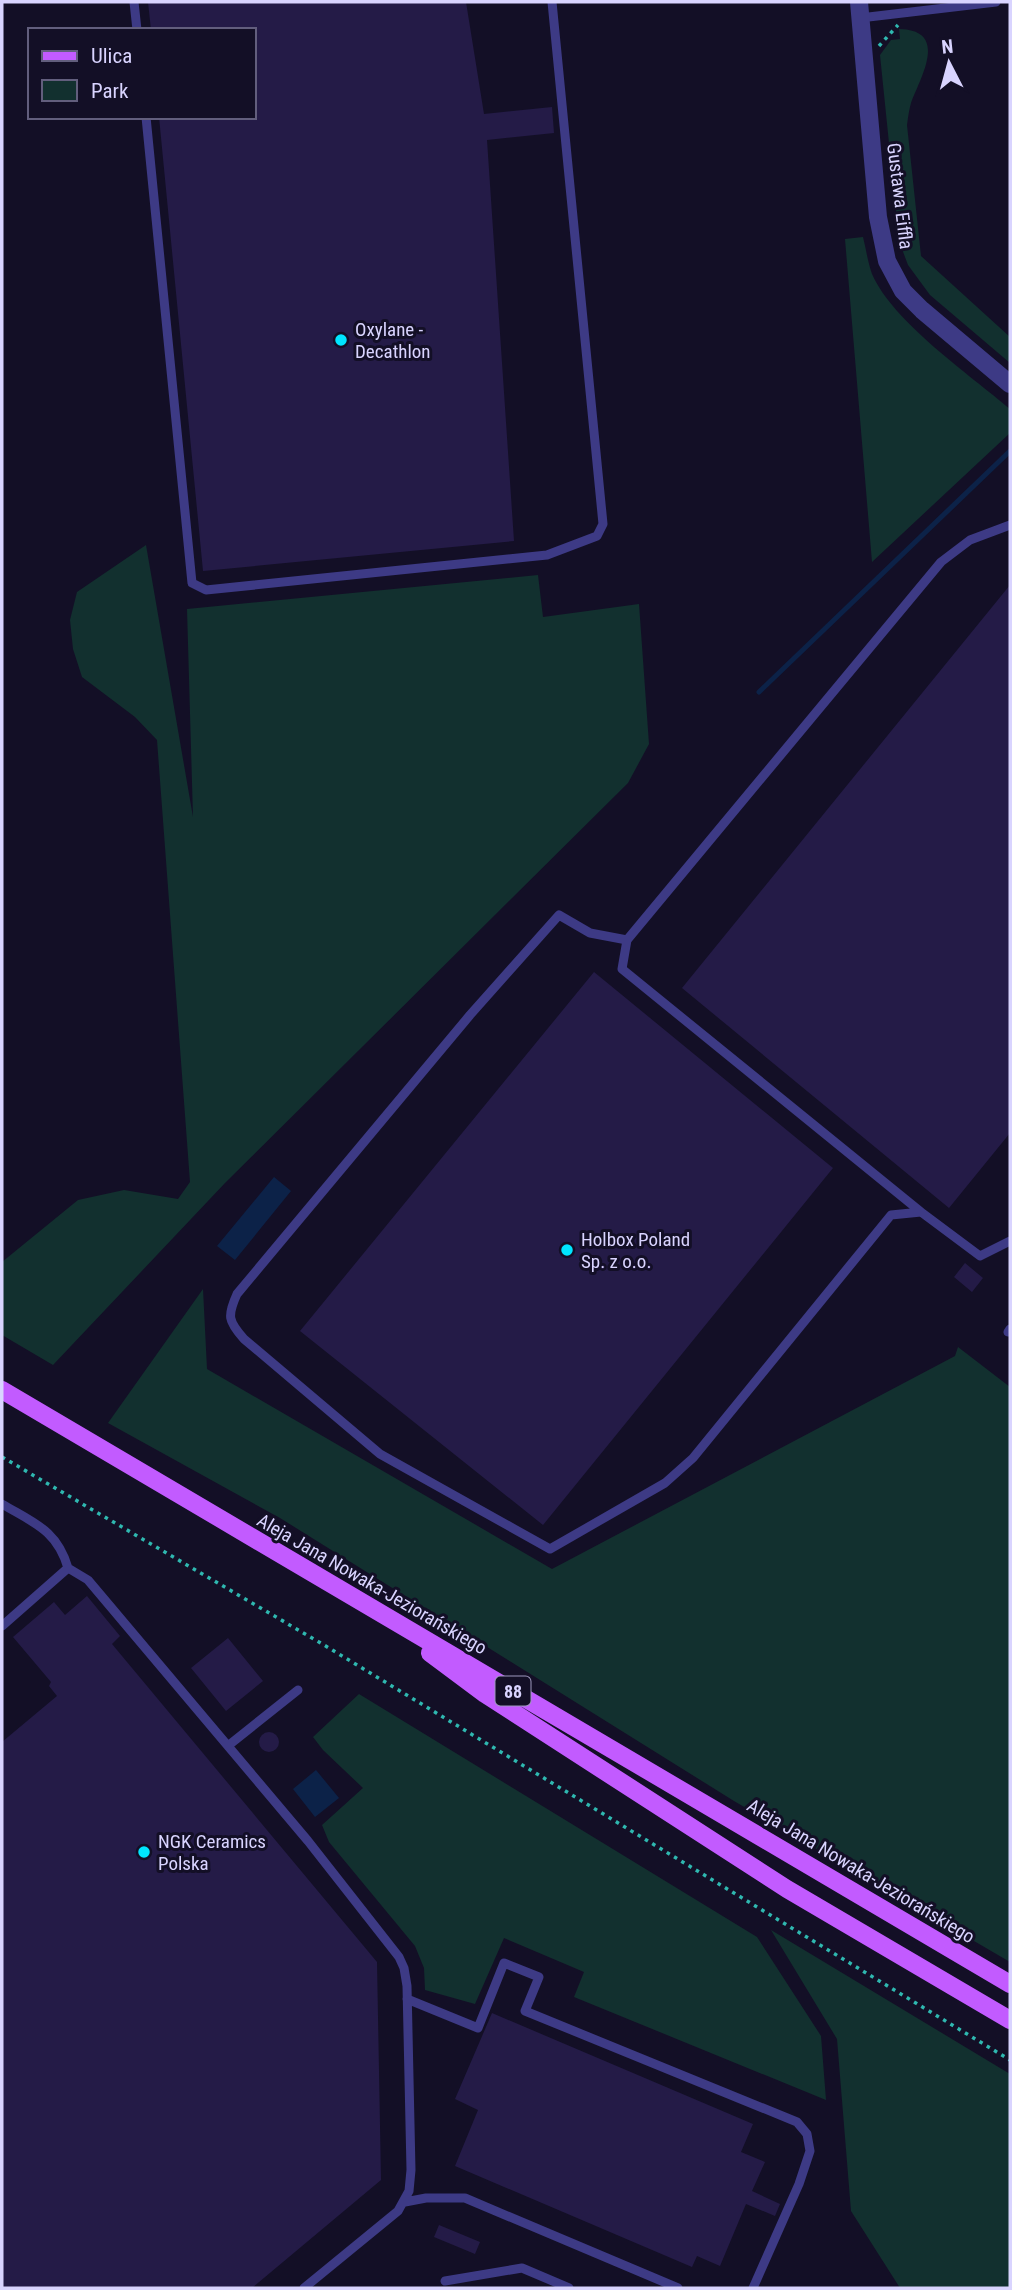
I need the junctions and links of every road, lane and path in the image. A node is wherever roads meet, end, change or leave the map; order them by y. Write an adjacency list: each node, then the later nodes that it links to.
1 (134, 2): 6 (lane)
2 (551, 2): 8 (lane)
3 (996, 2): 5 (lane)
4 (860, 10): 5 (lane); 9 (street, Gustawa Eiffla)
5 (908, 13): 7 (path)
6 (137, 28)
7 (876, 55)
8 (146, 119)
9 (1010, 384)
10 (1010, 525): 11 (lane)
11 (627, 940): 12 (lane); 12 (lane)
12 (921, 1212): 13 (lane)
13 (1010, 1241)
14 (2, 1390): 18 (main road, Aleja Jana Nowaka-Jeziorańskiego / 88)
15 (2, 1457): 25 (path)
16 (2, 1504): 17 (lane)
17 (68, 1568): 19 (lane); 21 (lane)
18 (363, 1603): 22 (main road, Aleja Jana Nowaka-Jeziorańskiego / 88); 24 (main road)
19 (2, 1626)
20 (298, 1690): 21 (lane)
21 (229, 1745): 23 (lane)
22 (1010, 1984)
23 (407, 1999): 26 (lane); 31 (lane)
24 (1010, 2020)
25 (1010, 2060)
26 (405, 2202): 28 (lane); 30 (lane)
27 (445, 2281): 29 (lane)
28 (303, 2288)
29 (569, 2288)
30 (677, 2288)
31 (752, 2288)

